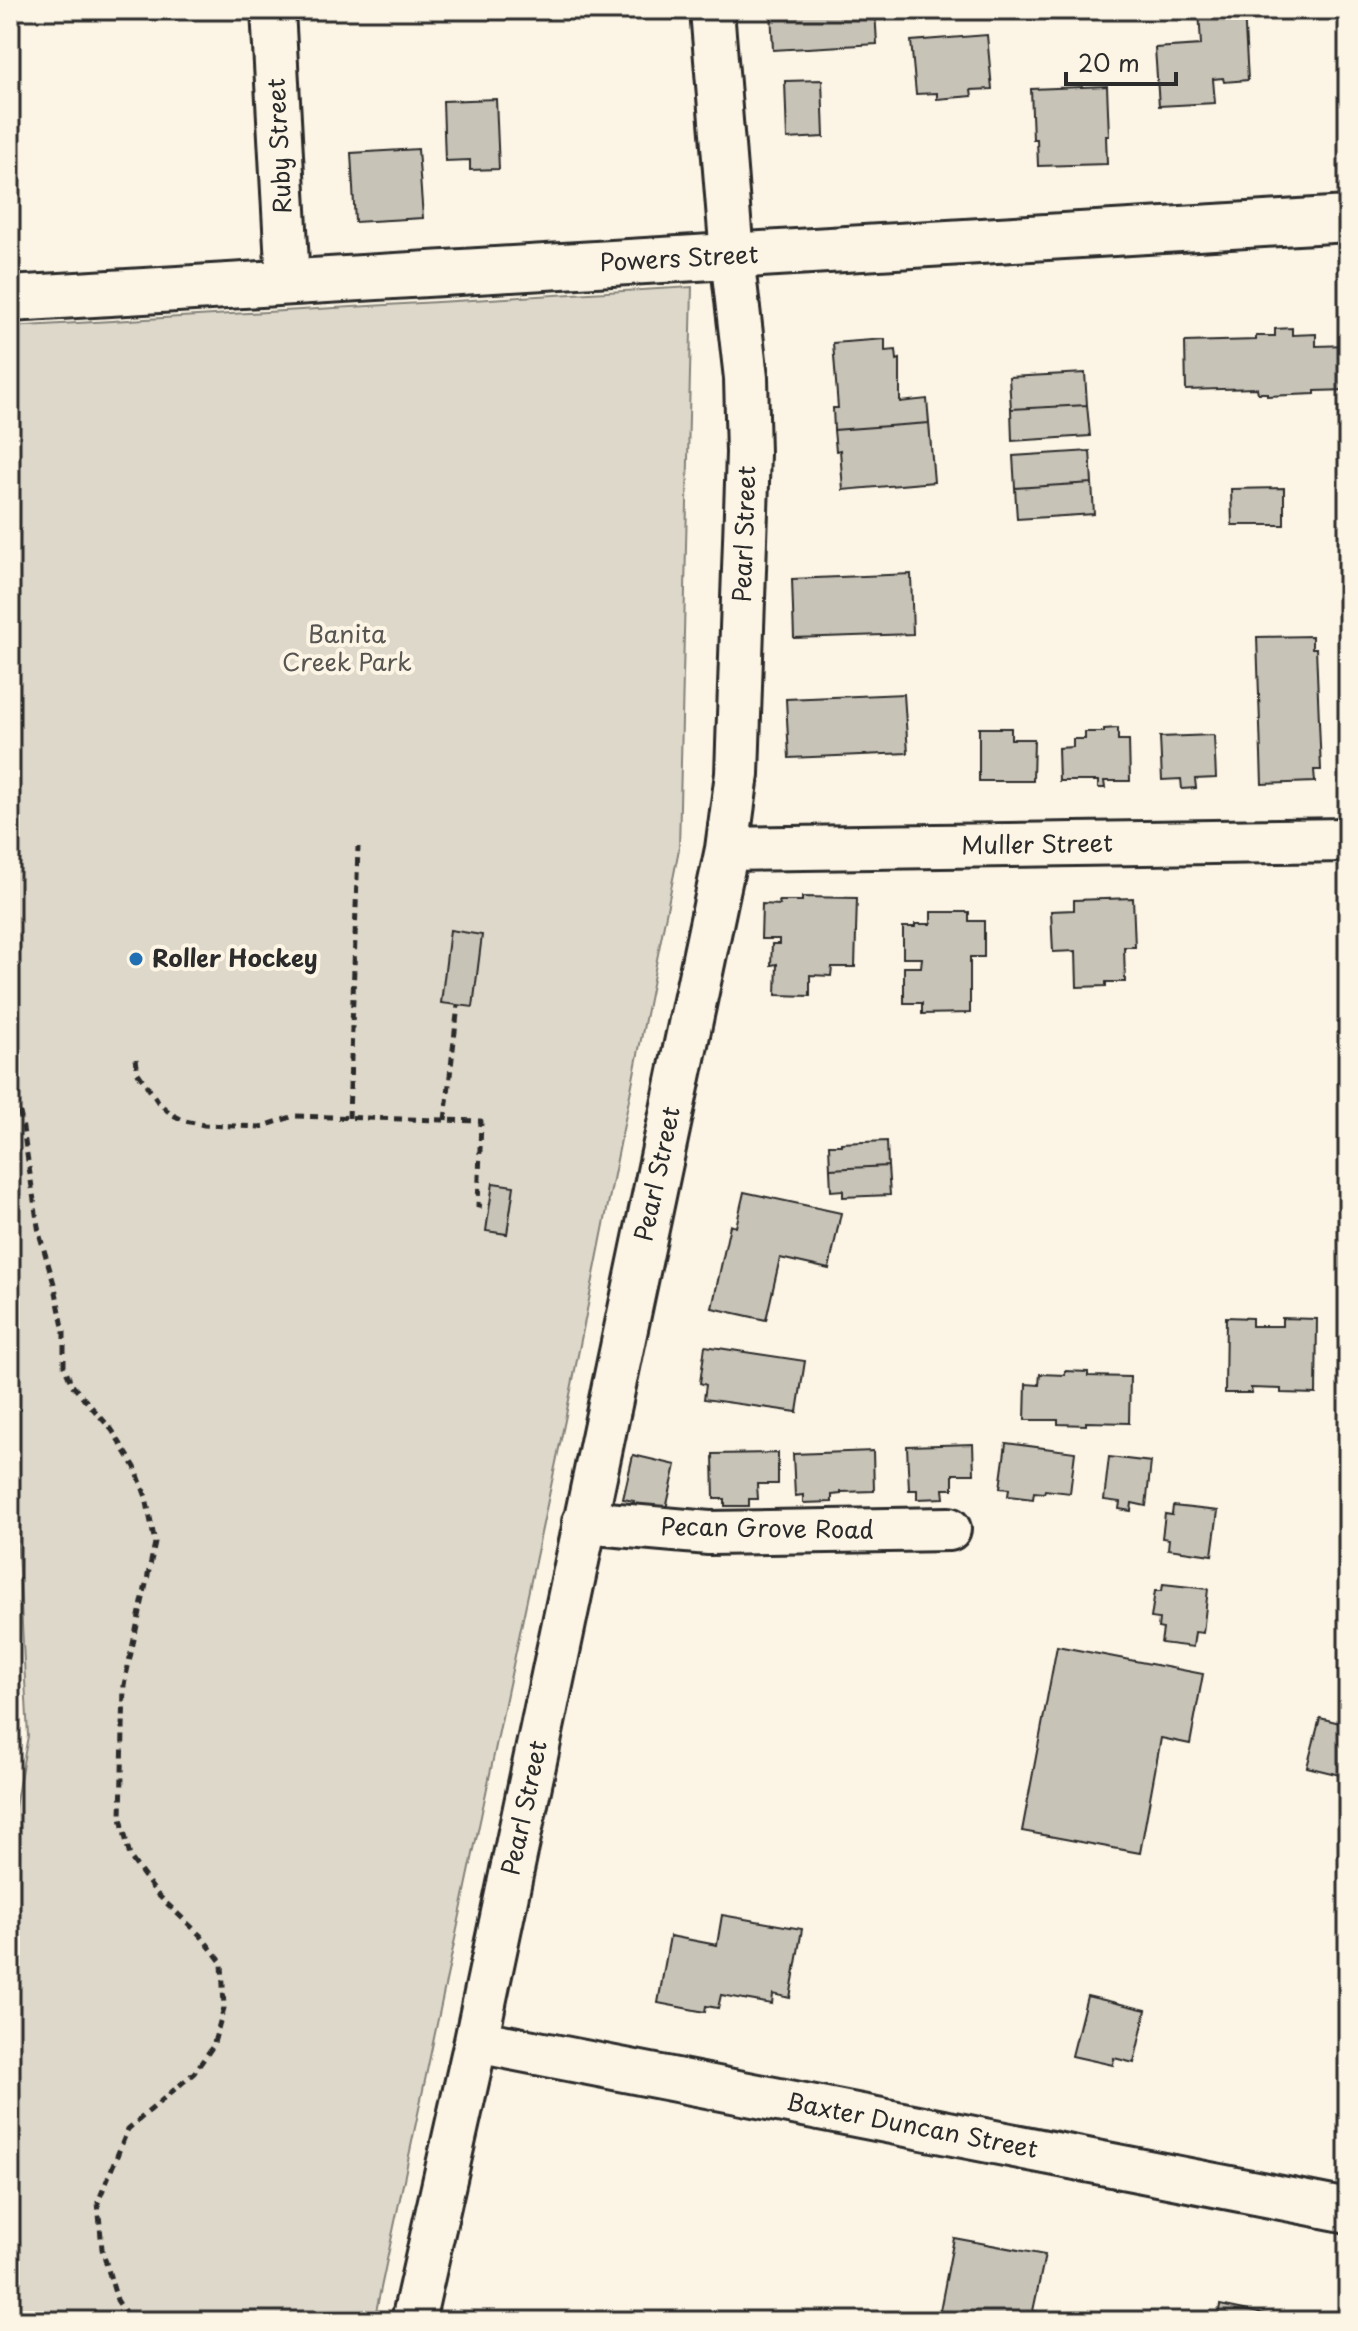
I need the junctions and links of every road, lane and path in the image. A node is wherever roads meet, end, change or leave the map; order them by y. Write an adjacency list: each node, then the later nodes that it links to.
1 (273, 10): 5 (street, Ruby Street)
2 (712, 10): 4 (street, Pearl Street)
3 (1348, 219): 4 (street, Powers Street)
4 (732, 256): 5 (street, Powers Street); 9 (street, Pearl Street)
5 (288, 282): 6 (street, Powers Street)
6 (10, 299)
7 (1348, 840): 9 (street, Muller Street)
8 (358, 847): 13 (path)
9 (727, 849): 16 (street, Pearl Street)
10 (458, 1005): 14 (path)
11 (136, 1059): 13 (path)
12 (10, 1071): 20 (path)
13 (349, 1118): 14 (path)
14 (445, 1120): 15 (path)
15 (489, 1207)
16 (584, 1522): 17 (street, Pecan Grove Road); 18 (street, Pearl Street)
17 (949, 1529)
18 (476, 2041): 19 (street, Baxter Duncan Street); 21 (street, Pearl Street)
19 (1348, 2211)
20 (131, 2321)
21 (413, 2321)

